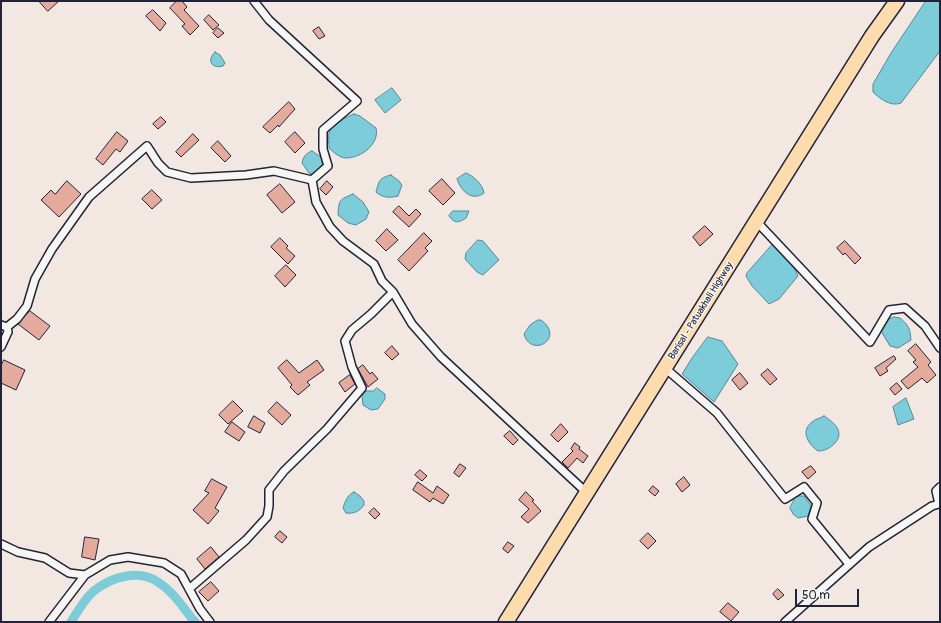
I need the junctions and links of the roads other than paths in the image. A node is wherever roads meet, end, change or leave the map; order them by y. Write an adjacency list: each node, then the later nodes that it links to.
1 (254, 1): 3 (street)
2 (897, 1): 4 (highway, Barisal - Patuakhali Highway)
3 (312, 180): 5 (street); 6 (street)
4 (757, 222): 8 (street); 9 (highway, Barisal - Patuakhali Highway)
5 (393, 292): 11 (street); 15 (street)
6 (4, 326): 7 (street)
7 (1, 347)
8 (940, 348)
9 (665, 368): 11 (highway, Barisal - Patuakhali Highway); 13 (street)
10 (940, 487): 13 (street)
11 (587, 493): 18 (highway, Barisal - Patuakhali Highway)
12 (1, 544): 14 (street)
13 (849, 564): 19 (street)
14 (84, 575): 15 (street); 16 (street)
15 (189, 589): 17 (street)
16 (49, 622)
17 (210, 622)
18 (506, 622)
19 (785, 622)

